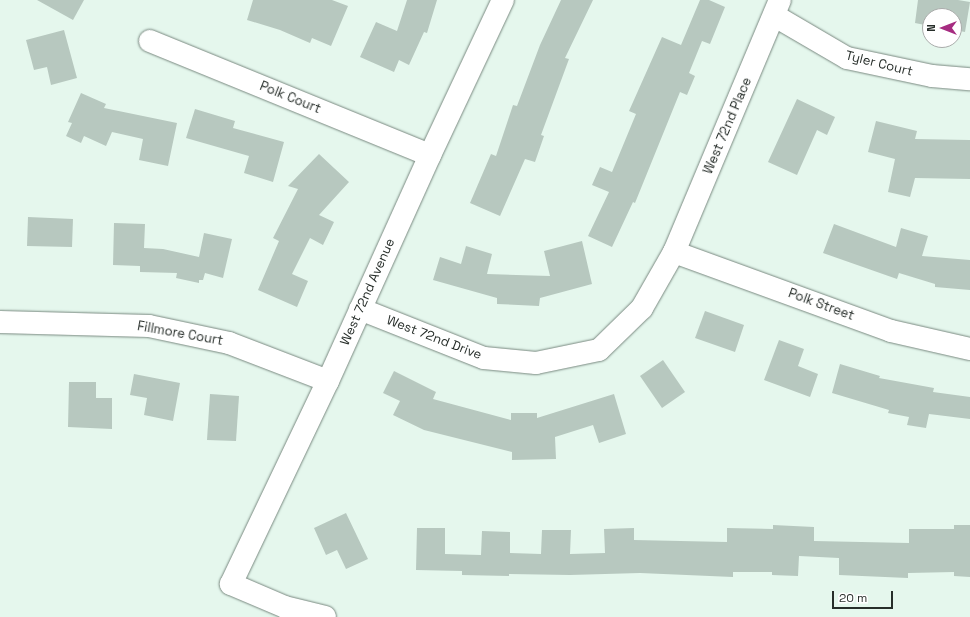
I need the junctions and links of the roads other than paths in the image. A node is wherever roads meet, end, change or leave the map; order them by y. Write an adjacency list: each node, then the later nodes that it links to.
1 (503, 0): 5 (street, West 72nd Avenue)
2 (777, 8): 4 (street, Tyler Court); 6 (street, West 72nd Place)
3 (150, 41): 5 (street, Polk Court)
4 (970, 79)
5 (430, 155): 7 (street, West 72nd Avenue)
6 (674, 252): 7 (street, West 72nd Drive); 9 (street, Polk Street)
7 (360, 309): 10 (street, West 72nd Avenue)
8 (0, 322): 10 (street, Fillmore Court)
9 (970, 349)
10 (328, 381): 11 (street, West 72nd Avenue)
11 (325, 617)

